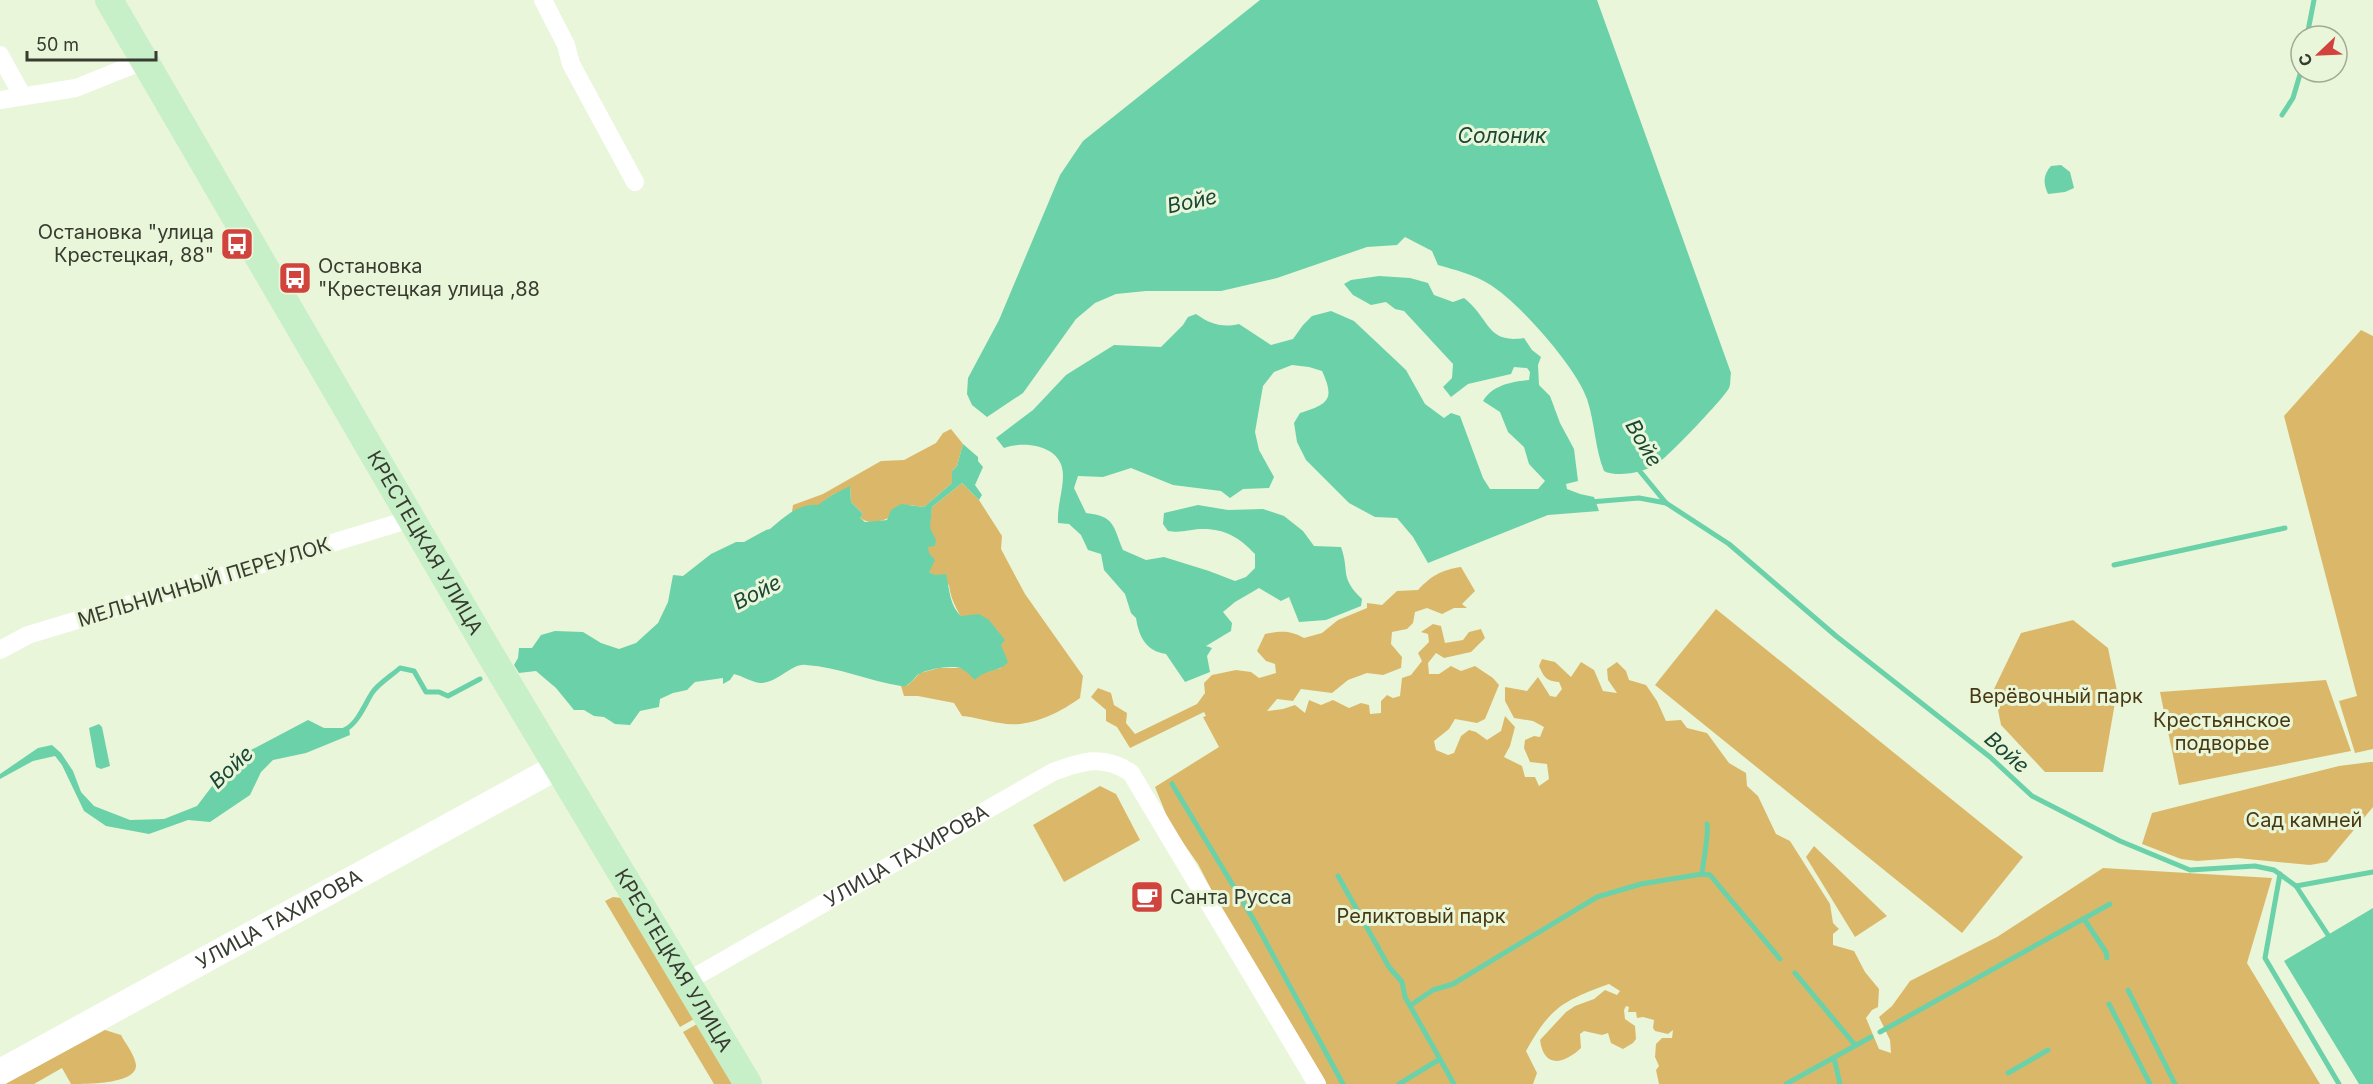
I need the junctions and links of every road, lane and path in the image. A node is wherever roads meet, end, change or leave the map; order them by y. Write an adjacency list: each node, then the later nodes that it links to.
1 (109, 0): 4 (main road, КРЕСТЕЦКАЯ УЛИЦА)
2 (543, 0): 7 (street)
3 (0, 55): 5 (street)
4 (143, 61): 5 (street); 8 (main road, КРЕСТЕЦКАЯ УЛИЦА)
5 (22, 95): 6 (street)
6 (0, 100)
7 (635, 182)
8 (411, 519): 9 (street, МЕЛЬНИЧНЫЙ ПЕРЕУЛОК); 10 (main road, КРЕСТЕЦКАЯ УЛИЦА)
9 (0, 650)
10 (557, 767): 11 (main road, КРЕСТЕЦКАЯ УЛИЦА); 12 (main road, УЛИЦА ТАХИРОВА)
11 (686, 982): 13 (main road, КРЕСТЕЦКАЯ УЛИЦА); 14 (street, УЛИЦА ТАХИРОВА)
12 (0, 1072)
13 (748, 1084)
14 (1317, 1084)

